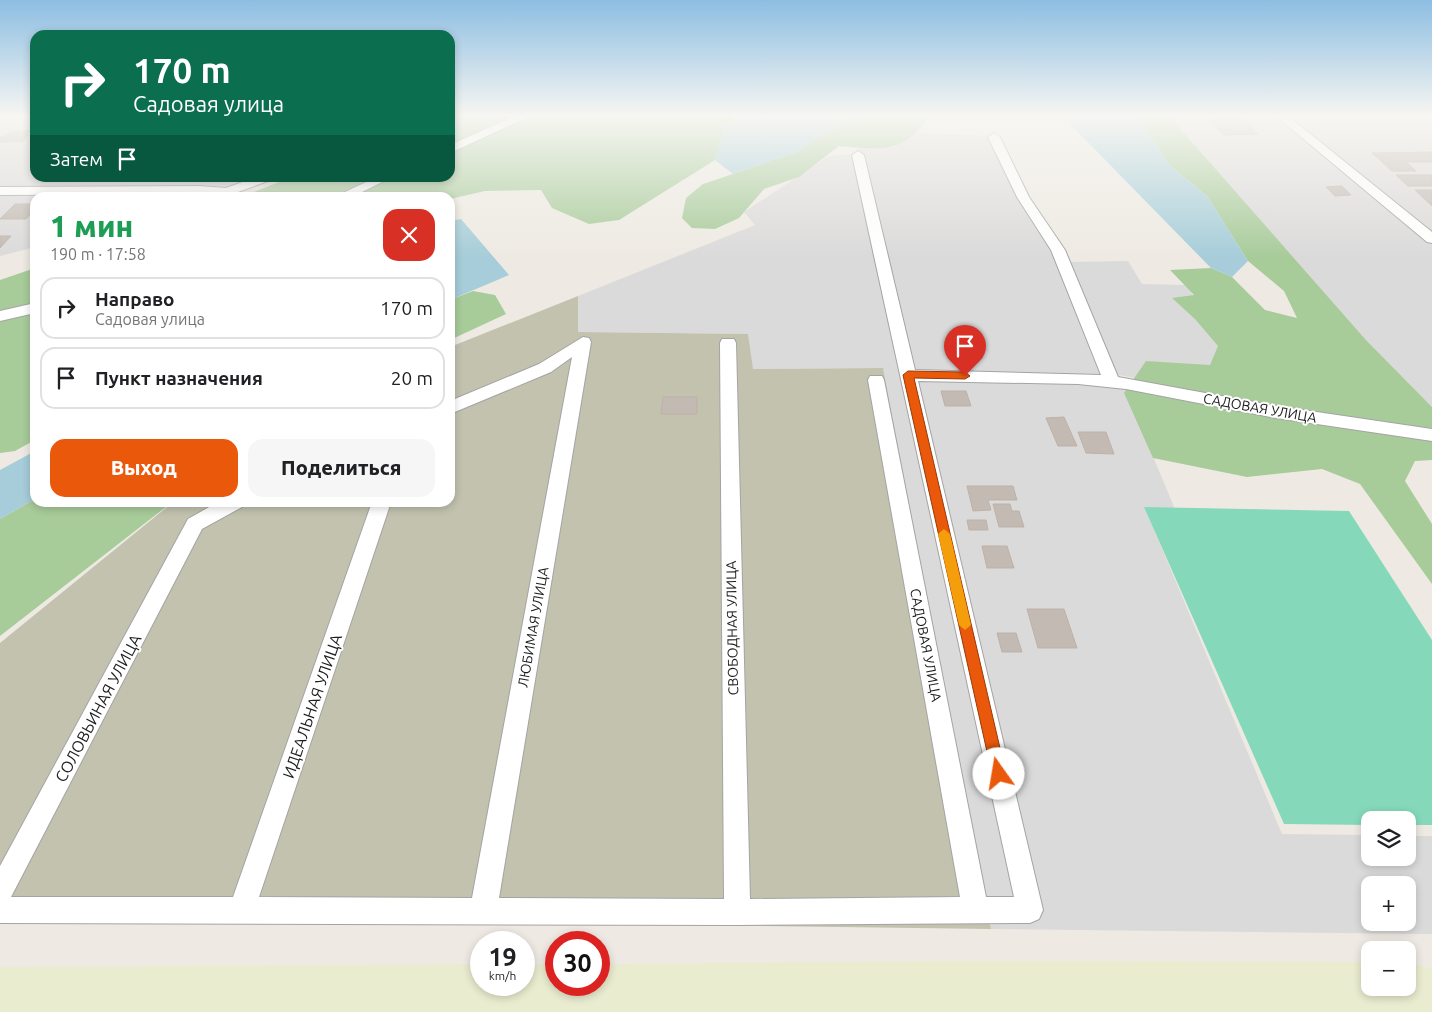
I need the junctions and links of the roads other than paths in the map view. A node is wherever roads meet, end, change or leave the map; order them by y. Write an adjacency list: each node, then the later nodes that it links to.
1 (860, 163): 16 (street)
2 (1007, 163): 18 (street)
3 (1339, 163): 10 (street)
4 (253, 182): 7 (street)
5 (375, 182): 9 (street)
6 (0, 191): 8 (street)
7 (227, 192)
8 (227, 192)
9 (352, 192)
10 (1413, 222): 11 (street); 12 (street)
11 (1432, 222)
12 (1432, 239)
13 (30, 309): 14 (street)
14 (0, 316)
15 (728, 343): 29 (street, СВОБОДНАЯ УЛИЦА)
16 (908, 375): 18 (street, САДОВАЯ УЛИЦА); 27 (street)
17 (876, 380): 27 (street, САДОВАЯ УЛИЦА)
18 (1112, 382): 20 (street, САДОВАЯ УЛИЦА)
19 (455, 406): 28 (street, ЛЮБИМАЯ УЛИЦА)
20 (1432, 435)
21 (226, 507): 23 (street)
22 (380, 507): 26 (street, ИДЕАЛЬНАЯ УЛИЦА)
23 (195, 524): 24 (street, СОЛОВЬИНАЯ УЛИЦА)
24 (0, 892)
25 (0, 910): 26 (street)
26 (242, 910): 28 (street)
27 (975, 910): 29 (street)
28 (484, 912): 29 (street)
29 (737, 912)

